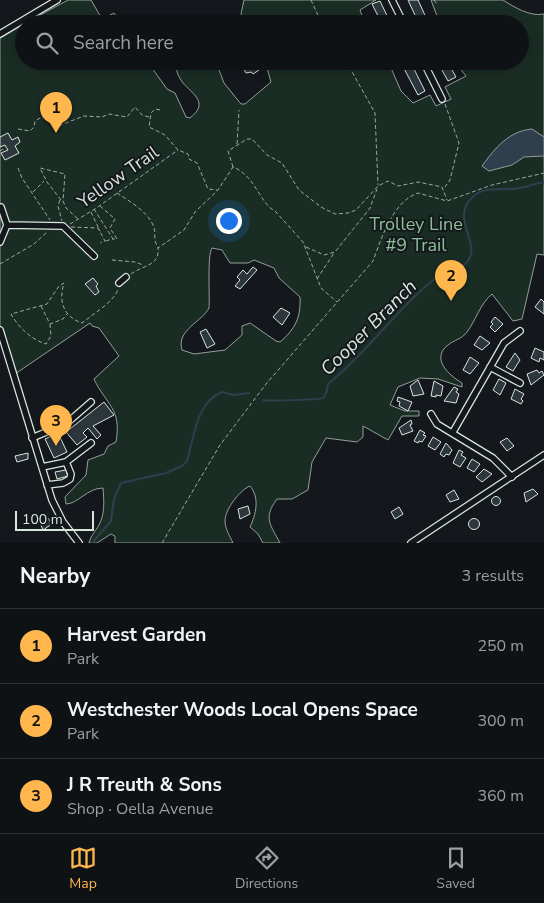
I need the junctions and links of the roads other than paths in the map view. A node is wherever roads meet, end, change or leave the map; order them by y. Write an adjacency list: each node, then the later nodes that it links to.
1 (57, 0): 3 (street)
2 (392, 0): 4 (street)
3 (32, 15)
4 (400, 15)
5 (15, 25): 6 (street)
6 (0, 34)
7 (428, 70): 8 (street)
8 (444, 102)
9 (1, 207): 10 (street)
10 (7, 225): 11 (street); 12 (street)
11 (0, 242)
12 (94, 256)
13 (126, 277): 14 (street)
14 (119, 283)
15 (0, 330): 22 (street)
16 (520, 331): 17 (street)
17 (490, 366): 18 (street); 21 (street)
18 (520, 383)
19 (91, 402): 22 (street)
20 (431, 414): 21 (street)
21 (453, 432): 27 (street)
22 (32, 438): 26 (street)
23 (91, 443): 25 (street)
24 (544, 455): 27 (street)
25 (66, 462): 26 (street); 28 (street)
26 (42, 467): 28 (street)
27 (512, 477): 30 (street)
28 (47, 485): 29 (street)
29 (78, 543)
30 (411, 543)

